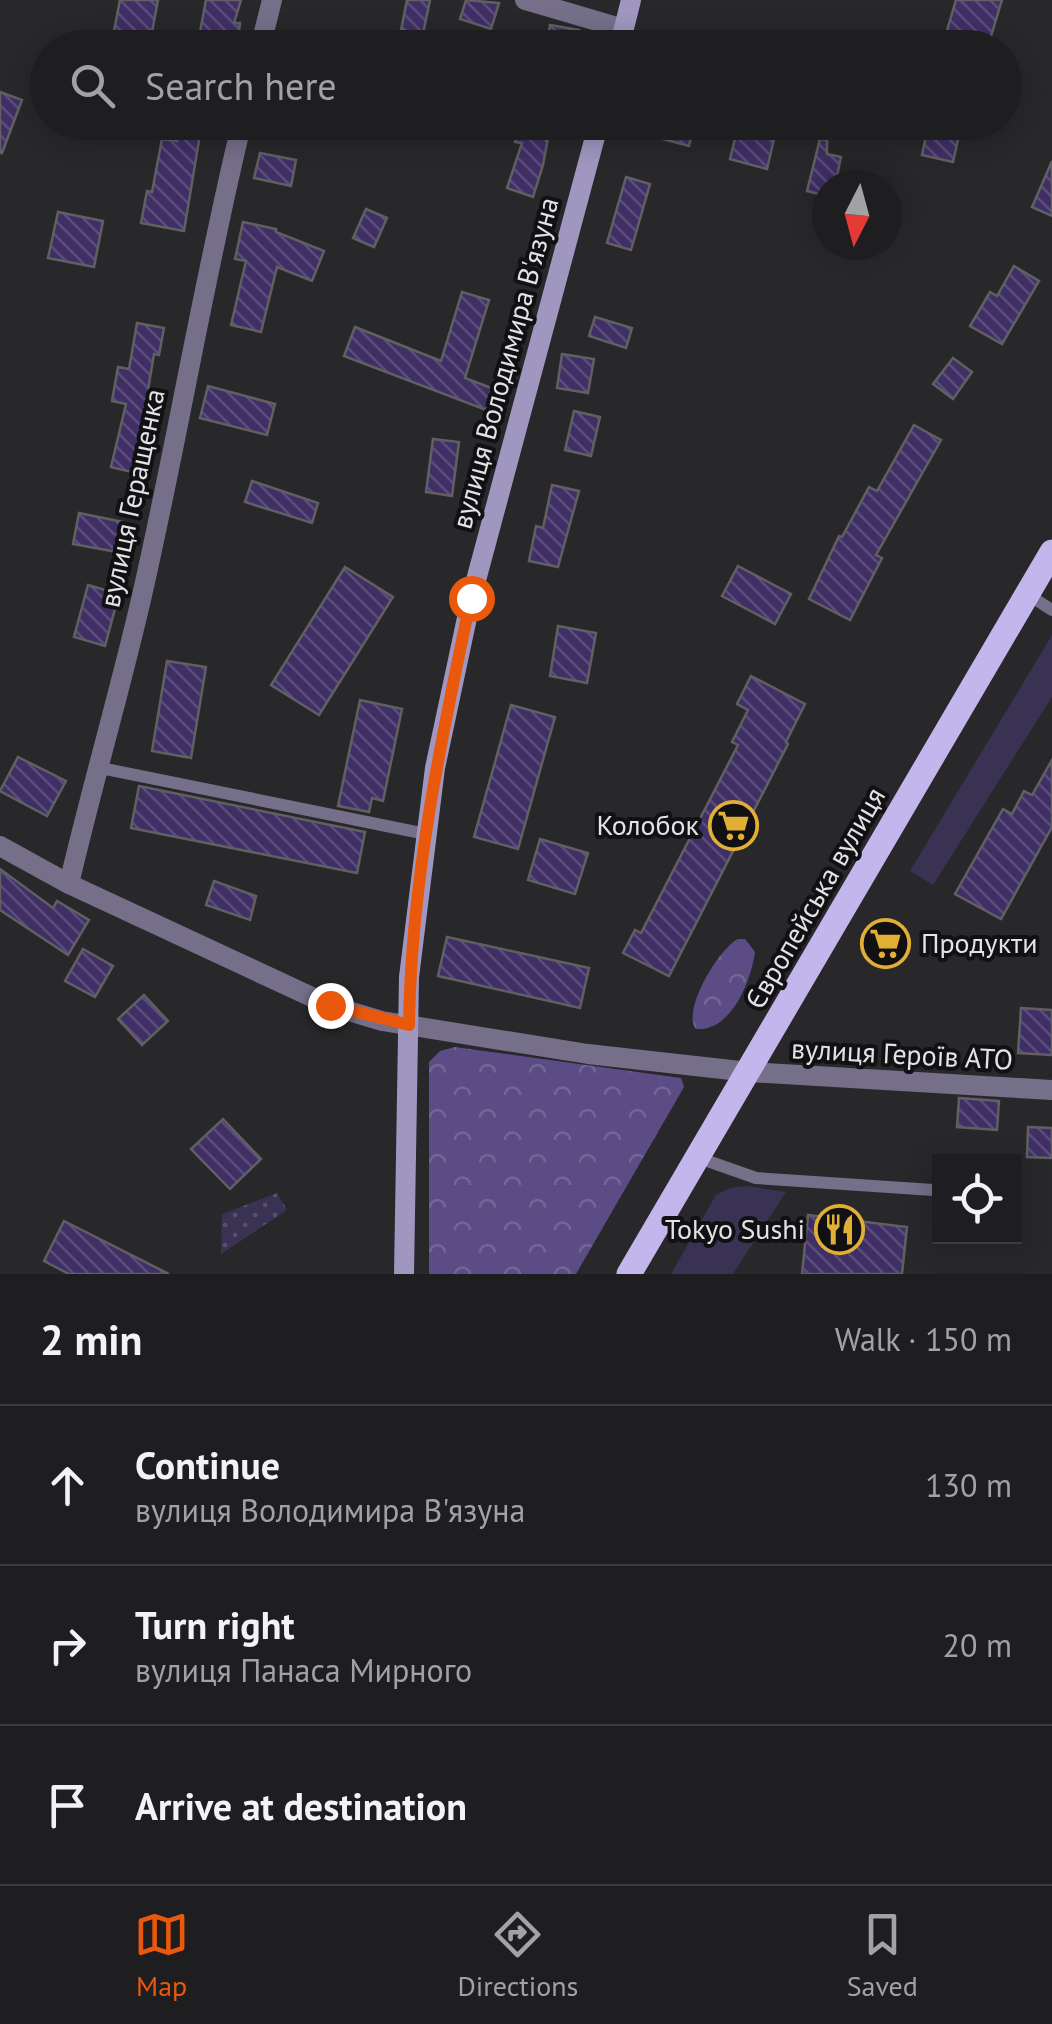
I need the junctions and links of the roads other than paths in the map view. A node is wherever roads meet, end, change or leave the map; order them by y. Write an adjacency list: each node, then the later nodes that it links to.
1 (272, 0): 4 (street)
2 (525, 0): 5 (street)
3 (631, 0): 6 (main road)
4 (264, 30)
5 (601, 30)
6 (623, 30)
7 (238, 140): 12 (street, вулиця Геращенка)
8 (593, 140): 13 (main road, вулиця Володимира В'язуна)
9 (1052, 552): 10 (main road, Європейська вулиця)
10 (1027, 594): 11 (lane); 17 (main road, Європейська вулиця)
11 (1052, 610)
12 (96, 767): 13 (lane); 15 (street, вулиця Геращенка)
13 (426, 834): 16 (main road, вулиця Володимира В'язуна)
14 (0, 846): 15 (street, вулиця Героїв АТО)
15 (70, 884): 16 (street, вулиця Героїв АТО)
16 (409, 1025): 17 (street, вулиця Героїв АТО); 21 (main road, вулиця Володимира В'язуна)
17 (749, 1072): 18 (street, вулиця Героїв АТО); 19 (main road, Європейська вулиця)
18 (1052, 1090)
19 (699, 1158): 20 (lane); 22 (main road, Європейська вулиця)
20 (932, 1190)
21 (404, 1274)
22 (629, 1274)

